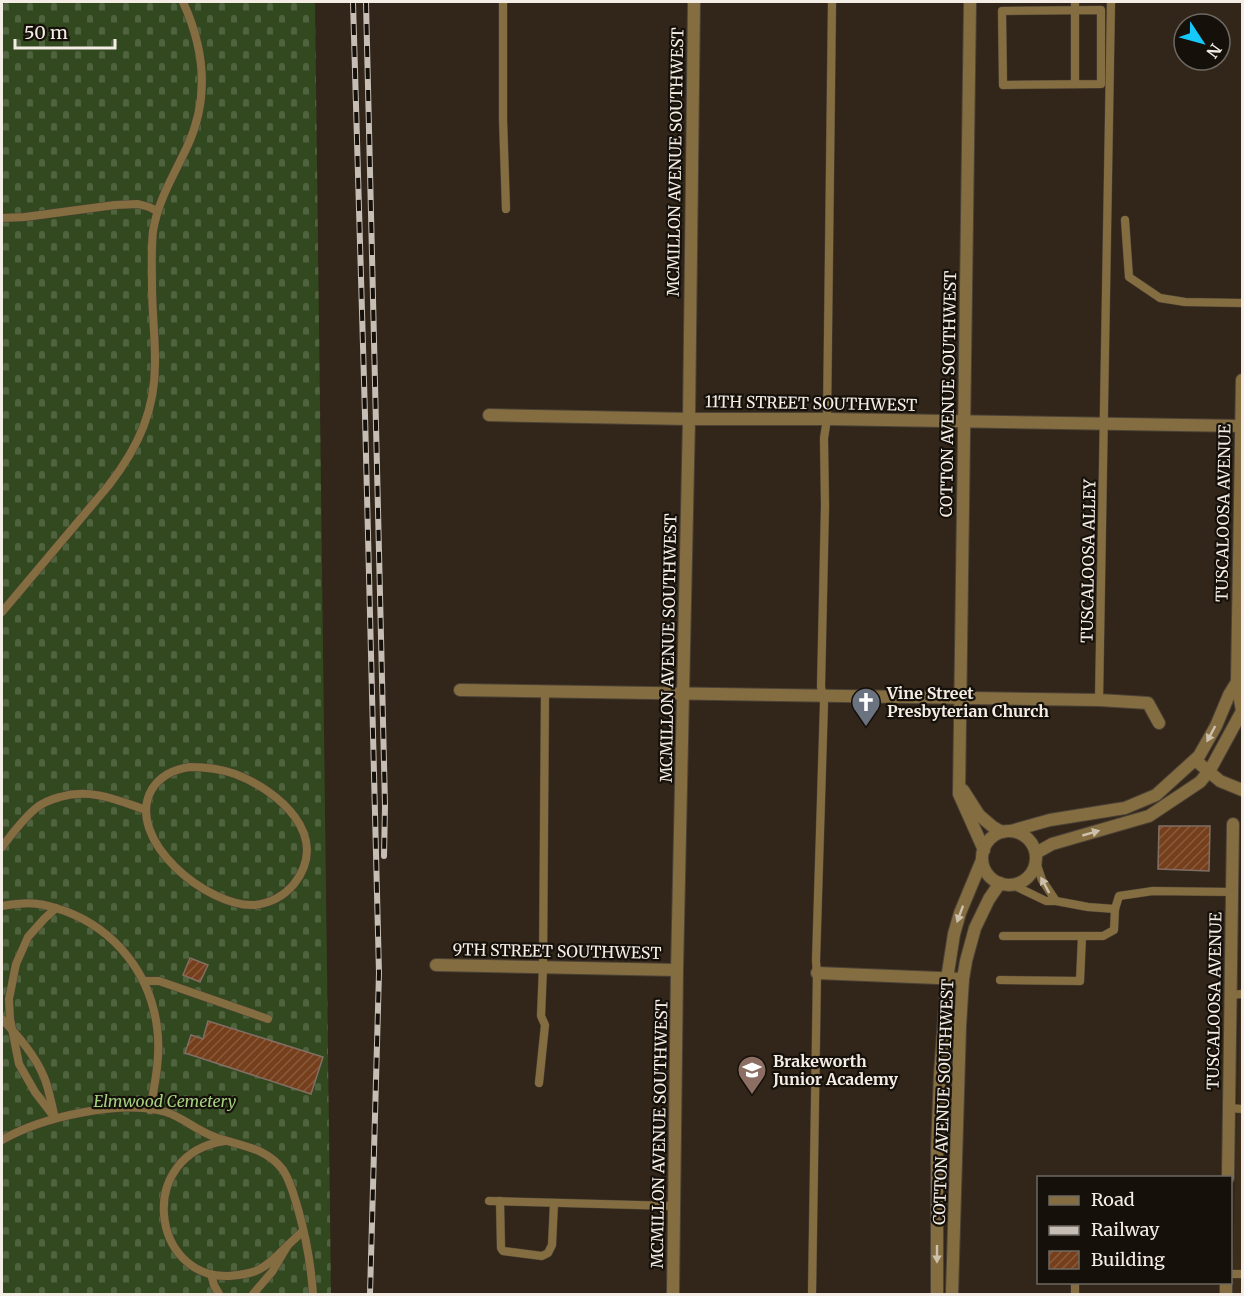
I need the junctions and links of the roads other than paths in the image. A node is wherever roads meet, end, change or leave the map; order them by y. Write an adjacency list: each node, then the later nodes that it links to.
1 (183, 2): 11 (lane)
2 (503, 2): 10 (lane)
3 (694, 2): 17 (street, MCMILLON AVENUE SOUTHWEST)
4 (832, 2): 18 (lane)
5 (970, 2): 19 (street, COTTON AVENUE SOUTHWEST)
6 (1075, 2): 8 (lane)
7 (1111, 2): 20 (lane, TUSCALOOSA ALLEY)
8 (1075, 11): 9 (lane); 9 (lane); 9 (lane)
9 (1075, 84)
10 (506, 209)
11 (157, 211): 12 (lane); 22 (lane)
12 (2, 218)
13 (1125, 220): 14 (lane)
14 (1242, 303)
15 (1242, 380): 21 (street, TUSCALOOSA AVENUE)
16 (489, 415): 17 (street, 11TH STREET SOUTHWEST)
17 (689, 419): 18 (street, 11TH STREET SOUTHWEST); 26 (street, MCMILLON AVENUE SOUTHWEST)
18 (826, 419): 19 (street, 11TH STREET SOUTHWEST); 27 (lane)
19 (963, 421): 20 (street, 11TH STREET SOUTHWEST); 28 (street, COTTON AVENUE SOUTHWEST)
20 (1105, 423): 21 (street, 11TH STREET SOUTHWEST); 29 (lane, TUSCALOOSA ALLEY)
21 (1241, 426): 23 (street, TUSCALOOSA AVENUE)
22 (2, 612)
23 (1237, 682): 31 (street, one-way to 31); 32 (street, TUSCALOOSA AVENUE)
24 (460, 690): 25 (street)
25 (545, 692): 26 (street); 50 (lane)
26 (684, 693): 27 (street); 51 (street, MCMILLON AVENUE SOUTHWEST)
27 (822, 695): 28 (street); 52 (lane)
28 (960, 697): 29 (street); 33 (street, COTTON AVENUE SOUTHWEST)
29 (1099, 700): 30 (street)
30 (1159, 723)
31 (1195, 760): 32 (street); 37 (street)
32 (1208, 772): 34 (street); 40 (street, TUSCALOOSA AVENUE, one-way to 32)
33 (960, 786): 37 (street); 39 (street, COTTON AVENUE SOUTHWEST)
34 (1242, 790)
35 (146, 810): 35 (lane); 38 (lane)
36 (1233, 824): 42 (street, TUSCALOOSA AVENUE)
37 (1007, 832): 39 (street); 40 (street)
38 (2, 848)
39 (983, 855): 41 (street); 53 (street, COTTON AVENUE SOUTHWEST, one-way to 53)
40 (1036, 858): 41 (street); 43 (lane, one-way to 40)
41 (1006, 884): 43 (lane); 54 (street, COTTON AVENUE SOUTHWEST)
42 (1233, 892): 46 (lane); 57 (street, TUSCALOOSA AVENUE)
43 (1056, 901): 46 (lane)
44 (2, 906): 45 (lane)
45 (57, 908): 56 (lane); 58 (lane)
46 (1115, 909): 48 (lane)
47 (1003, 936): 48 (lane)
48 (1082, 936): 55 (lane)
49 (436, 965): 50 (street, 9TH STREET SOUTHWEST)
50 (543, 967): 51 (street, 9TH STREET SOUTHWEST); 63 (lane)
51 (677, 970): 74 (street, MCMILLON AVENUE SOUTHWEST)
52 (818, 973): 53 (street); 82 (lane)
53 (947, 978): 54 (street); 83 (street, COTTON AVENUE SOUTHWEST, one-way to 83)
54 (963, 979): 84 (street, COTTON AVENUE SOUTHWEST)
55 (1000, 980)
56 (144, 981): 61 (lane); 66 (lane)
57 (1237, 994): 64 (street, TUSCALOOSA AVENUE)
58 (9, 997): 59 (lane); 62 (lane)
59 (2, 1002)
60 (2, 1019): 62 (lane)
61 (268, 1019)
62 (12, 1031): 67 (lane); 67 (lane)
63 (539, 1083)
64 (1229, 1108): 65 (lane); 70 (street, TUSCALOOSA AVENUE)
65 (1242, 1109)
66 (150, 1110): 67 (lane); 69 (lane)
67 (55, 1118): 68 (lane)
68 (2, 1140)
69 (226, 1141): 75 (lane); 77 (lane)
70 (1228, 1176)
71 (489, 1201): 72 (lane)
72 (500, 1202): 73 (lane); 73 (lane)
73 (554, 1203): 74 (lane)
74 (674, 1206): 81 (street, MCMILLON AVENUE SOUTHWEST)
75 (303, 1231): 76 (lane); 80 (lane)
76 (288, 1245): 77 (lane); 79 (lane)
77 (212, 1274): 78 (lane)
78 (219, 1294)
79 (254, 1294)
80 (313, 1294)
81 (673, 1294)
82 (812, 1294)
83 (937, 1294)
84 (952, 1294)

